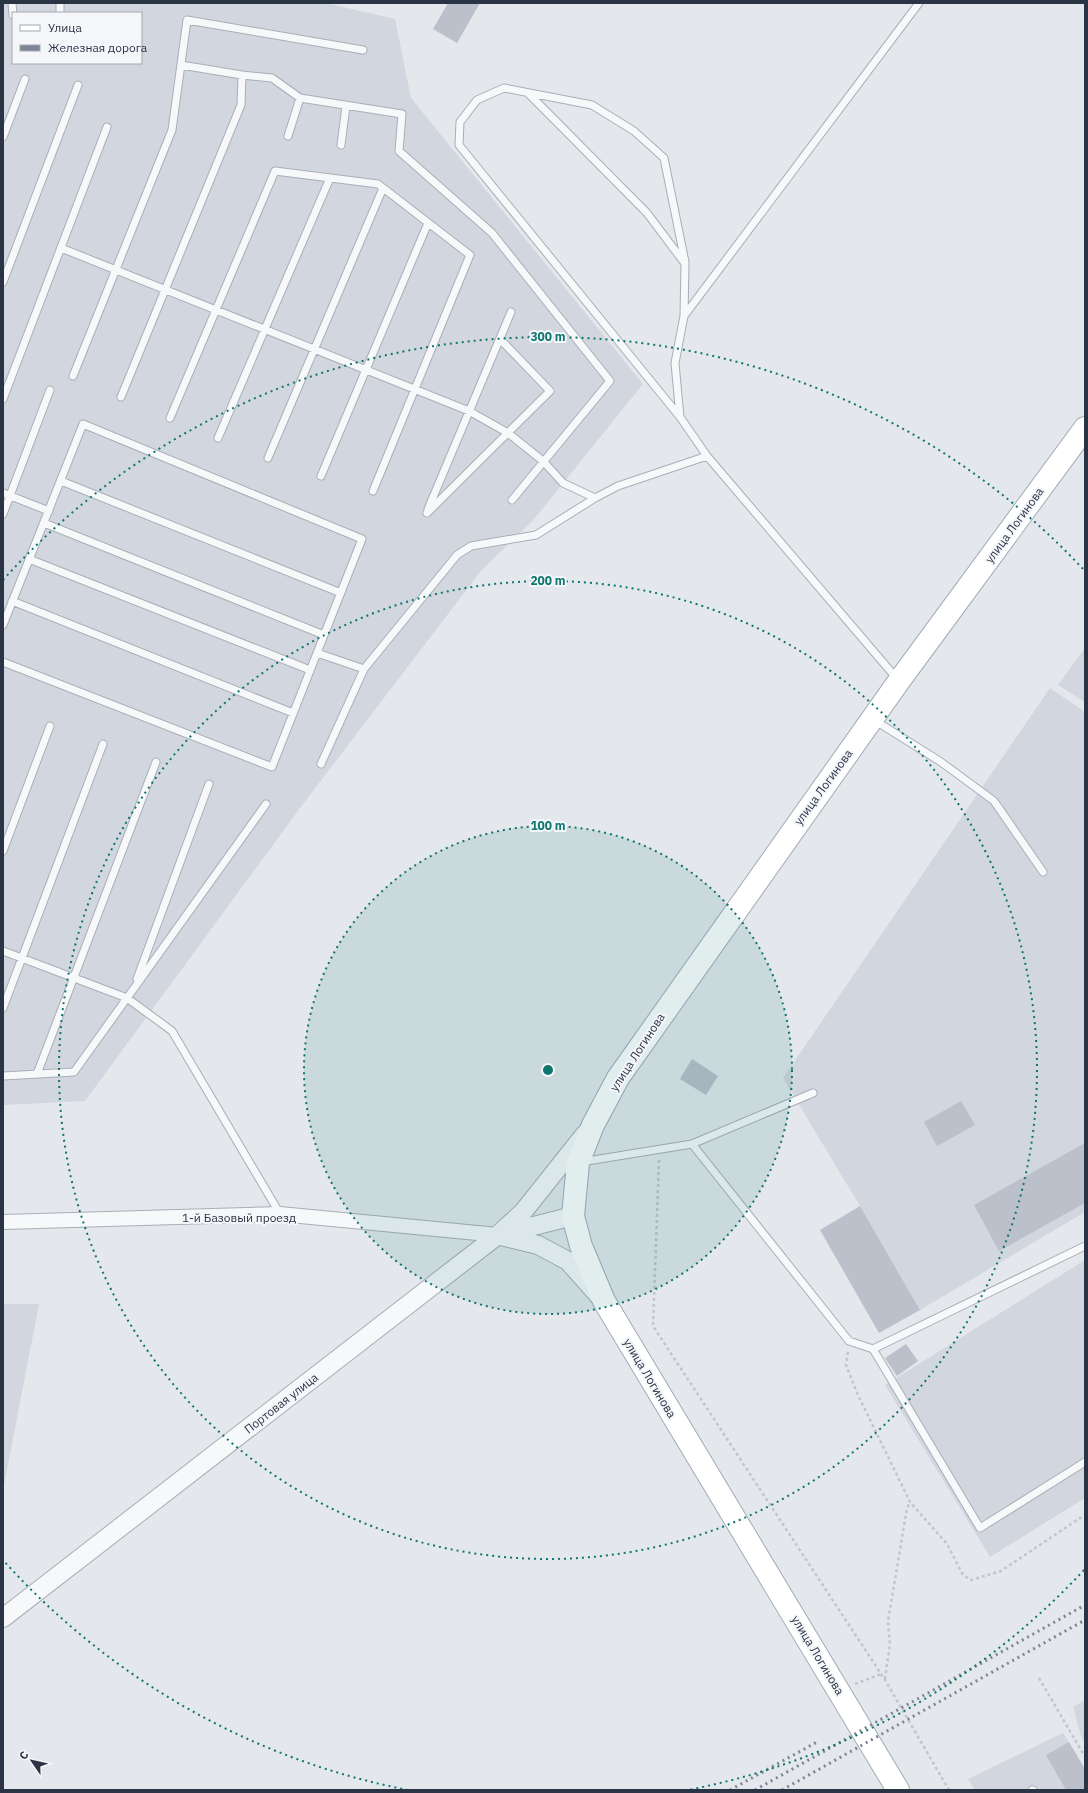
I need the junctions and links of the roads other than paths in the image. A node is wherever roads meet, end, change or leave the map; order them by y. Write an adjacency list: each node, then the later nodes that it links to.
1 (919, 3): 24 (lane)
2 (364, 50): 3 (lane)
3 (181, 64): 4 (lane); 19 (lane)
4 (242, 75): 8 (lane); 21 (lane)
5 (24, 79): 12 (lane)
6 (78, 85): 20 (lane)
7 (528, 93): 18 (lane); 18 (lane); 35 (lane)
8 (300, 98): 9 (lane); 11 (lane)
9 (346, 106): 13 (lane); 42 (lane)
10 (106, 127): 17 (lane)
11 (288, 136)
12 (3, 137)
13 (341, 145)
14 (330, 178): 15 (lane); 22 (lane); 25 (lane)
15 (383, 188): 16 (lane); 27 (lane)
16 (428, 223): 28 (lane); 30 (lane)
17 (60, 248): 19 (lane); 33 (lane)
18 (685, 262): 24 (lane)
19 (116, 270): 21 (lane); 29 (lane)
20 (3, 282)
21 (165, 290): 22 (lane); 32 (lane)
22 (216, 310): 25 (lane); 36 (lane)
23 (511, 312): 26 (lane)
24 (684, 316): 35 (lane)
25 (265, 329): 27 (lane); 39 (lane)
26 (500, 339): 34 (lane); 38 (lane)
27 (314, 349): 28 (lane); 41 (lane)
28 (366, 370): 30 (lane); 43 (lane)
29 (73, 376)
30 (415, 389): 34 (lane); 45 (lane)
31 (50, 390): 46 (lane)
32 (121, 397)
33 (3, 399)
34 (469, 411): 38 (lane); 38 (lane)
35 (680, 417): 40 (lane)
36 (170, 418)
37 (1085, 428): 61 (main road, улица Логинова)
38 (508, 433): 42 (lane)
39 (218, 438)
40 (707, 456): 47 (lane); 61 (lane)
41 (268, 458)
42 (543, 461): 47 (lane); 48 (lane)
43 (321, 476)
44 (61, 481): 49 (lane); 53 (lane); 53 (lane)
45 (373, 491)
46 (6, 494): 49 (lane); 50 (lane)
47 (594, 498): 59 (lane)
48 (512, 500)
49 (49, 511): 51 (lane)
50 (3, 514)
51 (44, 523): 52 (lane); 56 (lane)
52 (29, 559): 54 (lane); 60 (lane)
53 (341, 593): 56 (lane)
54 (12, 601): 55 (lane); 62 (lane)
55 (3, 625)
56 (324, 635): 57 (lane)
57 (317, 653): 59 (lane); 60 (lane)
58 (3, 662): 62 (lane)
59 (364, 669): 67 (lane)
60 (310, 670): 62 (lane)
61 (899, 681): 63 (main road, улица Логинова)
62 (293, 713)
63 (872, 719): 71 (lane); 81 (main road, улица Логинова)
64 (50, 726): 70 (lane)
65 (103, 744): 73 (lane)
66 (156, 762): 74 (lane)
67 (321, 764)
68 (209, 784): 75 (lane)
69 (266, 804): 75 (lane)
70 (3, 851)
71 (1043, 872)
72 (3, 951): 73 (lane)
73 (22, 958): 74 (lane); 77 (lane)
74 (74, 978): 76 (lane); 78 (lane)
75 (134, 987): 76 (lane)
76 (127, 998): 78 (lane); 84 (lane)
77 (3, 1008)
78 (37, 1074): 79 (lane)
79 (3, 1076)
80 (813, 1093): 82 (lane)
81 (593, 1124): 83 (main road, улица Логинова); 87 (street)
82 (692, 1144): 83 (lane); 90 (lane)
83 (578, 1163): 85 (main road, улица Логинова)
84 (280, 1214): 86 (street, 1-й Базовый проезд); 87 (street, 1-й Базовый проезд)
85 (573, 1216): 87 (street, Портовая улица); 89 (main road, улица Логинова)
86 (3, 1222)
87 (498, 1235): 89 (street); 92 (street, Портовая улица)
88 (1085, 1246): 90 (lane)
89 (604, 1301): 93 (main road, улица Логинова)
90 (873, 1349): 91 (lane)
91 (1085, 1462)
92 (3, 1618)
93 (898, 1790)

